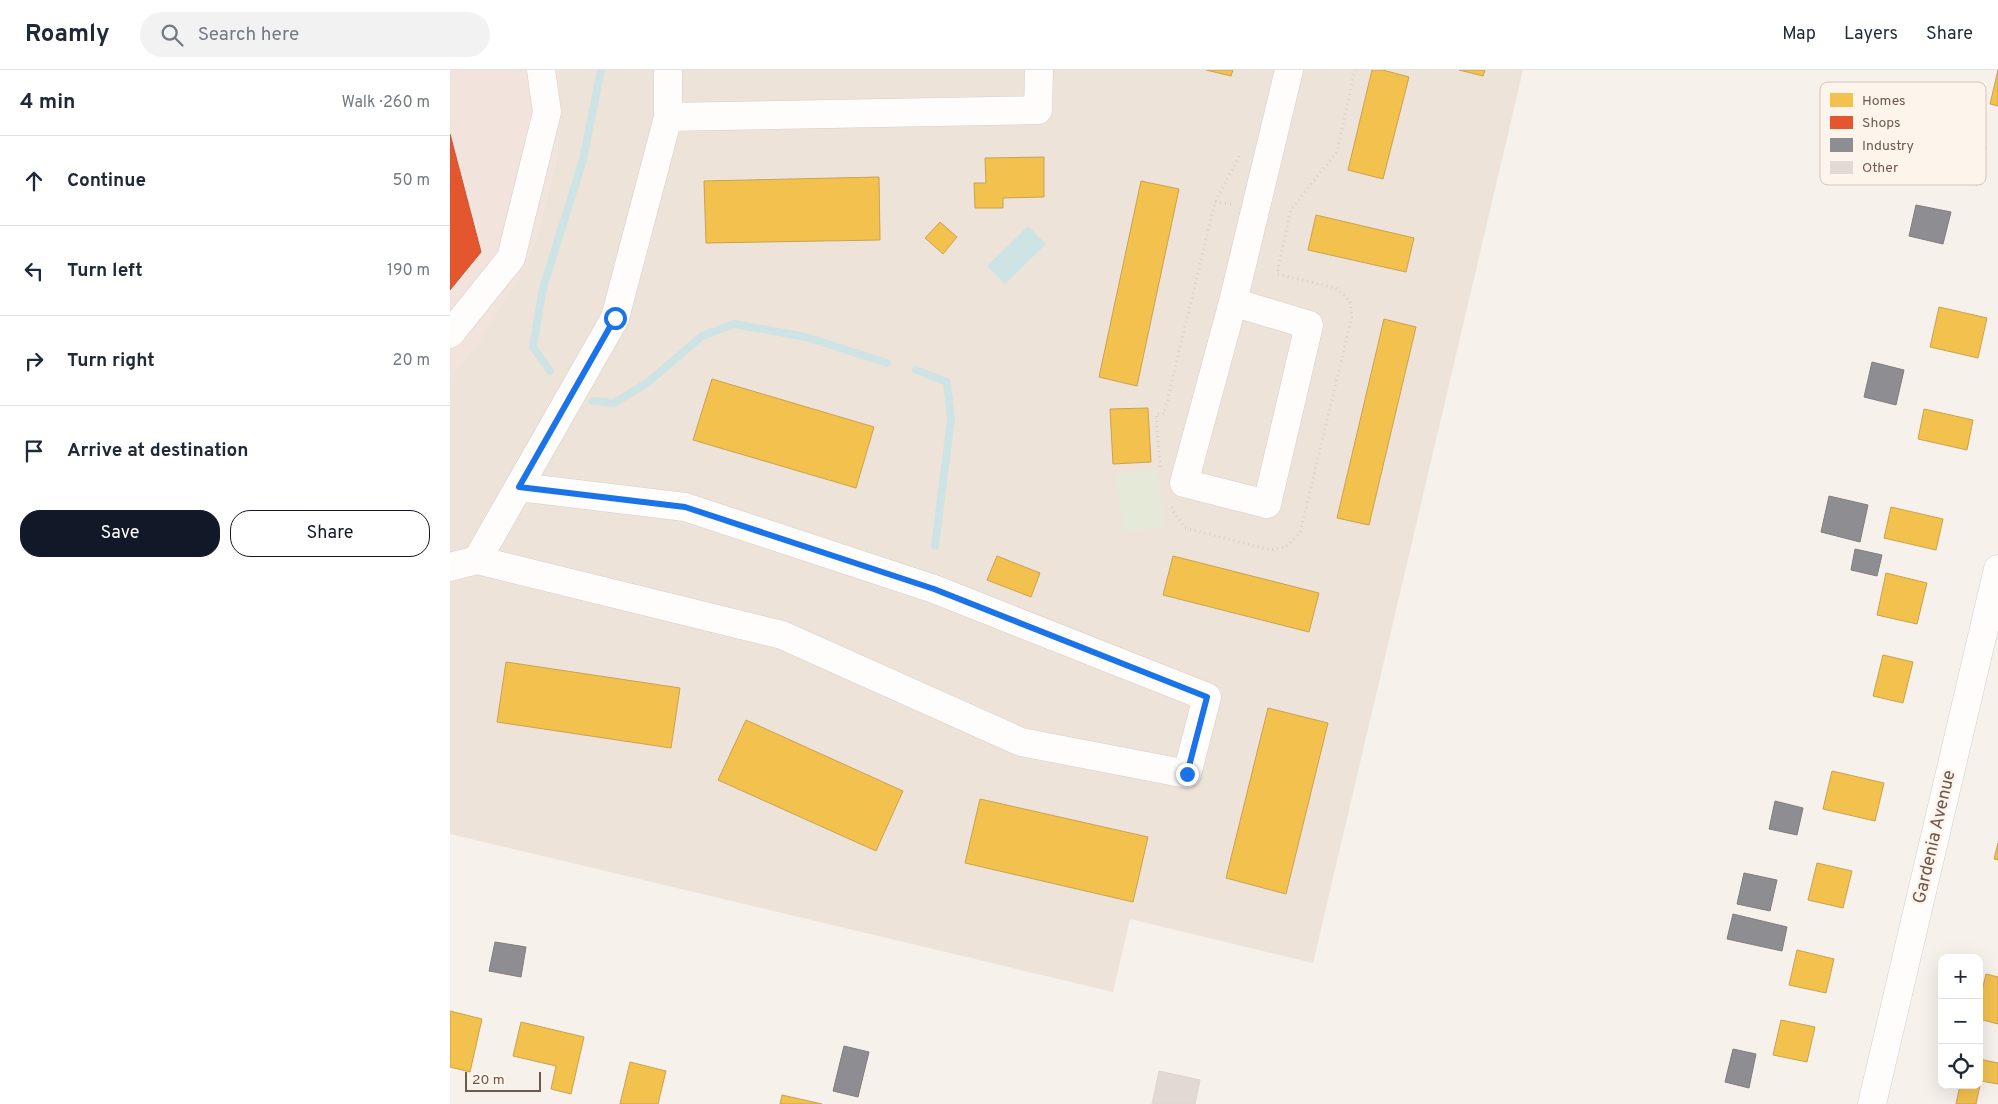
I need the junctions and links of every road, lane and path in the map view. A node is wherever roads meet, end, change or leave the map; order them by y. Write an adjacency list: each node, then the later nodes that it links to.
1 (541, 70): 7 (street)
2 (668, 70): 5 (street)
3 (1039, 70): 5 (street)
4 (1289, 70): 6 (street)
5 (668, 117): 8 (street)
6 (1233, 302): 6 (street)
7 (450, 334)
8 (519, 487): 9 (street); 9 (street)
9 (477, 560): 10 (street)
10 (450, 567)
11 (1998, 569): 12 (street, Gardenia Avenue)
12 (1872, 1104)

